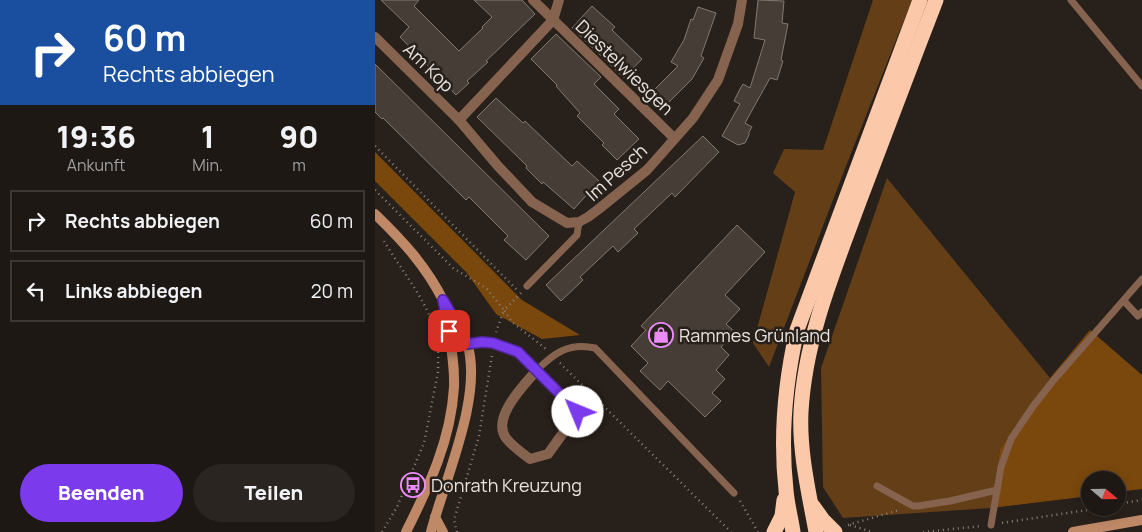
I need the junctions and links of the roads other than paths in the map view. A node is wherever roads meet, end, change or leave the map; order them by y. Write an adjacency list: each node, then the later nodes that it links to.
1 (533, 0): 7 (street, Diestelwiesgen)
2 (559, 0): 7 (street, Diestelwiesgen)
3 (742, 0): 11 (street, Im Pesch)
4 (920, 0): 24 (highway)
5 (936, 0): 26 (highway)
6 (1071, 0): 9 (lane)
7 (553, 20): 10 (street, Diestelwiesgen); 11 (street, Diestelwiesgen)
8 (375, 37): 10 (street, Am Kop)
9 (1142, 86)
10 (459, 120): 13 (street, Im Pesch)
11 (674, 138): 13 (street, Im Pesch)
12 (375, 214): 16 (main road)
13 (579, 222): 15 (lane)
14 (1142, 279): 17 (lane)
15 (527, 286)
16 (443, 300): 19 (main road); 20 (main road)
17 (1124, 301): 18 (lane); 23 (lane)
18 (1142, 312)
19 (467, 344): 20 (street); 21 (street); 27 (main road)
20 (452, 347): 31 (main road)
21 (537, 371): 21 (street); 25 (lane)
22 (877, 486): 23 (lane)
23 (997, 490): 29 (lane)
24 (786, 491): 34 (highway); 35 (highway)
25 (734, 493)
26 (811, 502): 30 (highway); 36 (highway)
27 (435, 517): 32 (main road); 33 (main road)
28 (1142, 520): 37 (main road)
29 (991, 525)
30 (842, 528)
31 (406, 532)
32 (431, 532)
33 (443, 532)
34 (774, 532)
35 (793, 532)
36 (816, 532)
37 (1073, 532)

